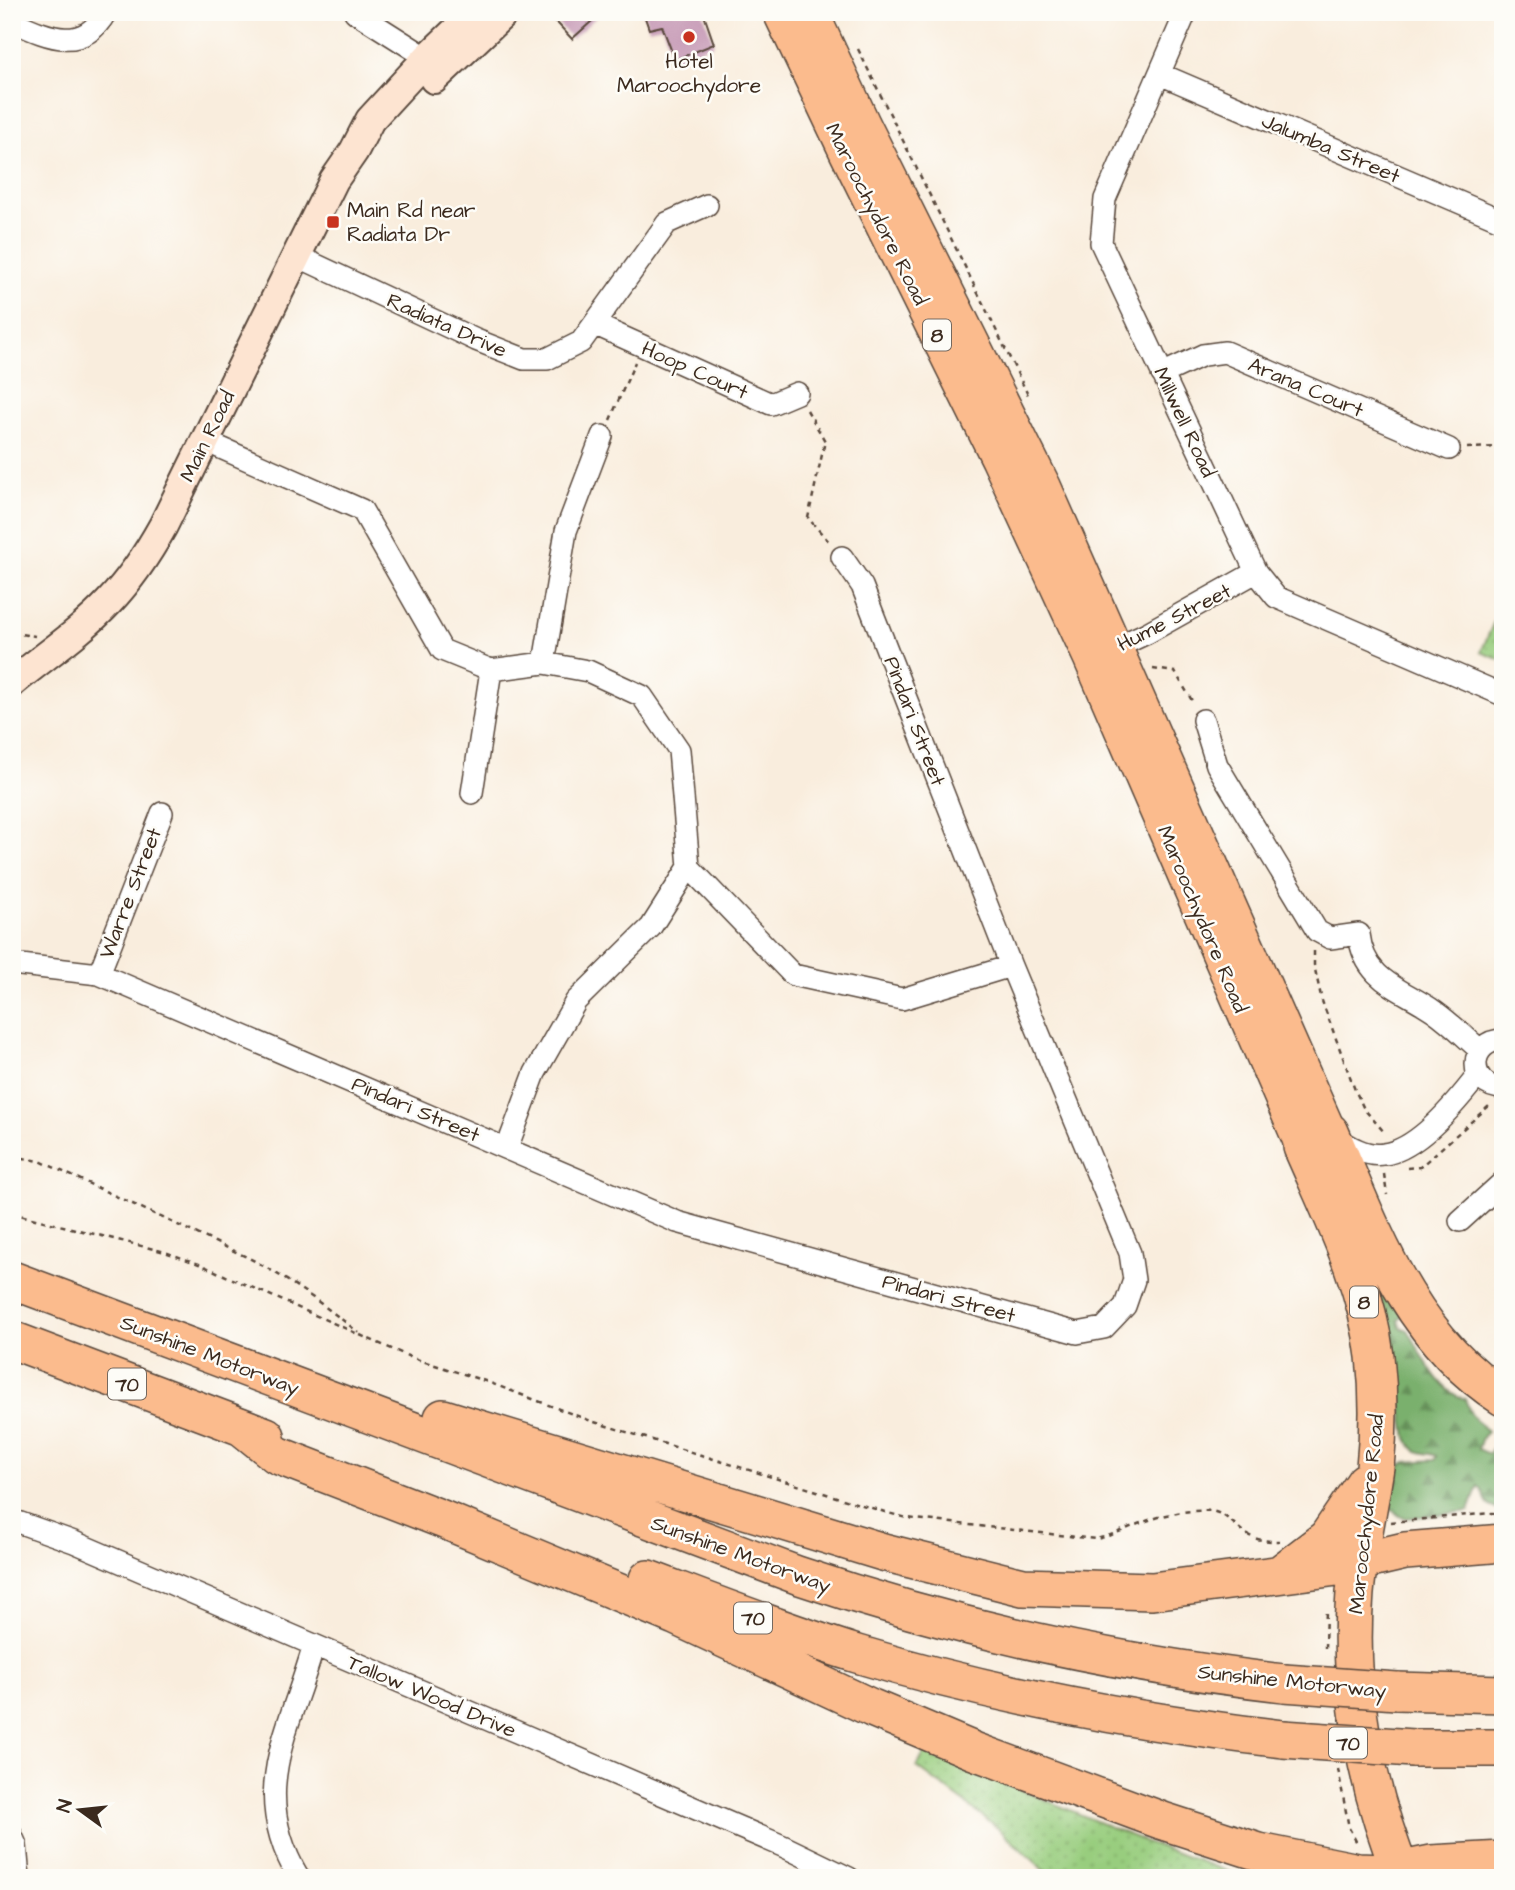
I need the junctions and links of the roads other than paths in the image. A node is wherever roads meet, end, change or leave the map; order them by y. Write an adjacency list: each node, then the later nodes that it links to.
1 (106, 12): 8 (street)
2 (355, 12): 9 (street)
3 (475, 12): 9 (main road, Main Road)
4 (505, 12): 9 (main road, Main Road)
5 (779, 12): 22 (main road, Maroochydore Road / 8)
6 (812, 12): 22 (main road, Maroochydore Road / 8)
7 (1186, 12): 10 (street, Millwell Road)
8 (12, 22)
9 (436, 63): 13 (main road, Main Road)
10 (1160, 74): 12 (street, Jalumba Street); 15 (street, Millwell Road)
11 (707, 205): 14 (street, Radiata Drive)
12 (1503, 221)
13 (295, 255): 14 (street, Radiata Drive); 18 (main road, Main Road)
14 (594, 324): 16 (street, Hoop Court)
15 (1162, 374): 19 (street, Arana Court); 21 (street, Millwell Road)
16 (797, 393)
17 (602, 436): 23 (street)
18 (205, 441): 24 (street); 25 (main road, Main Road)
19 (1450, 449)
20 (842, 557): 32 (street, Pindari Street)
21 (1256, 572): 22 (street, Hume Street); 26 (street, Millwell Road)
22 (1103, 653): 38 (main road, Maroochydore Road / 8)
23 (544, 663): 24 (street); 30 (street)
24 (491, 670): 28 (street)
25 (12, 683)
26 (1503, 695)
27 (1203, 720): 35 (street)
28 (472, 793)
29 (162, 813): 33 (street, Warre Street)
30 (690, 867): 32 (street); 39 (street)
31 (12, 964): 33 (street, Pindari Street)
32 (1011, 966): 39 (street, Pindari Street)
33 (99, 974): 39 (street, Pindari Street)
34 (1503, 1040): 35 (street)
35 (1480, 1050): 36 (street)
36 (1478, 1075): 37 (street); 38 (street)
37 (1503, 1088)
38 (1316, 1139): 45 (highway, Maroochydore Road / 8); 47 (highway, Maroochydore Road / 8)
39 (507, 1148)
40 (1499, 1193): 41 (street)
41 (1460, 1221)
42 (12, 1280): 44 (highway, Sunshine Motorway)
43 (12, 1340): 46 (highway, 70)
44 (306, 1391): 50 (highway); 53 (highway, Sunshine Motorway, bridge)
45 (1503, 1397)
46 (242, 1427): 54 (highway, 70, bridge); 56 (highway)
47 (1375, 1468): 50 (highway); 51 (highway, Maroochydore Road / 8)
48 (12, 1520): 52 (street, Tallow Wood Drive)
49 (1503, 1543): 51 (highway)
50 (1280, 1557): 51 (highway)
51 (1359, 1562): 58 (highway, Maroochydore Road / 8)
52 (314, 1645): 60 (street); 61 (street, Tallow Wood Drive)
53 (1503, 1694)
54 (1503, 1748)
55 (12, 1836): 59 (street)
56 (1275, 1856): 58 (highway); 62 (highway)
57 (1503, 1860): 58 (highway)
58 (1401, 1874)
59 (19, 1878)
60 (299, 1878)
61 (849, 1878)
62 (1311, 1878)

